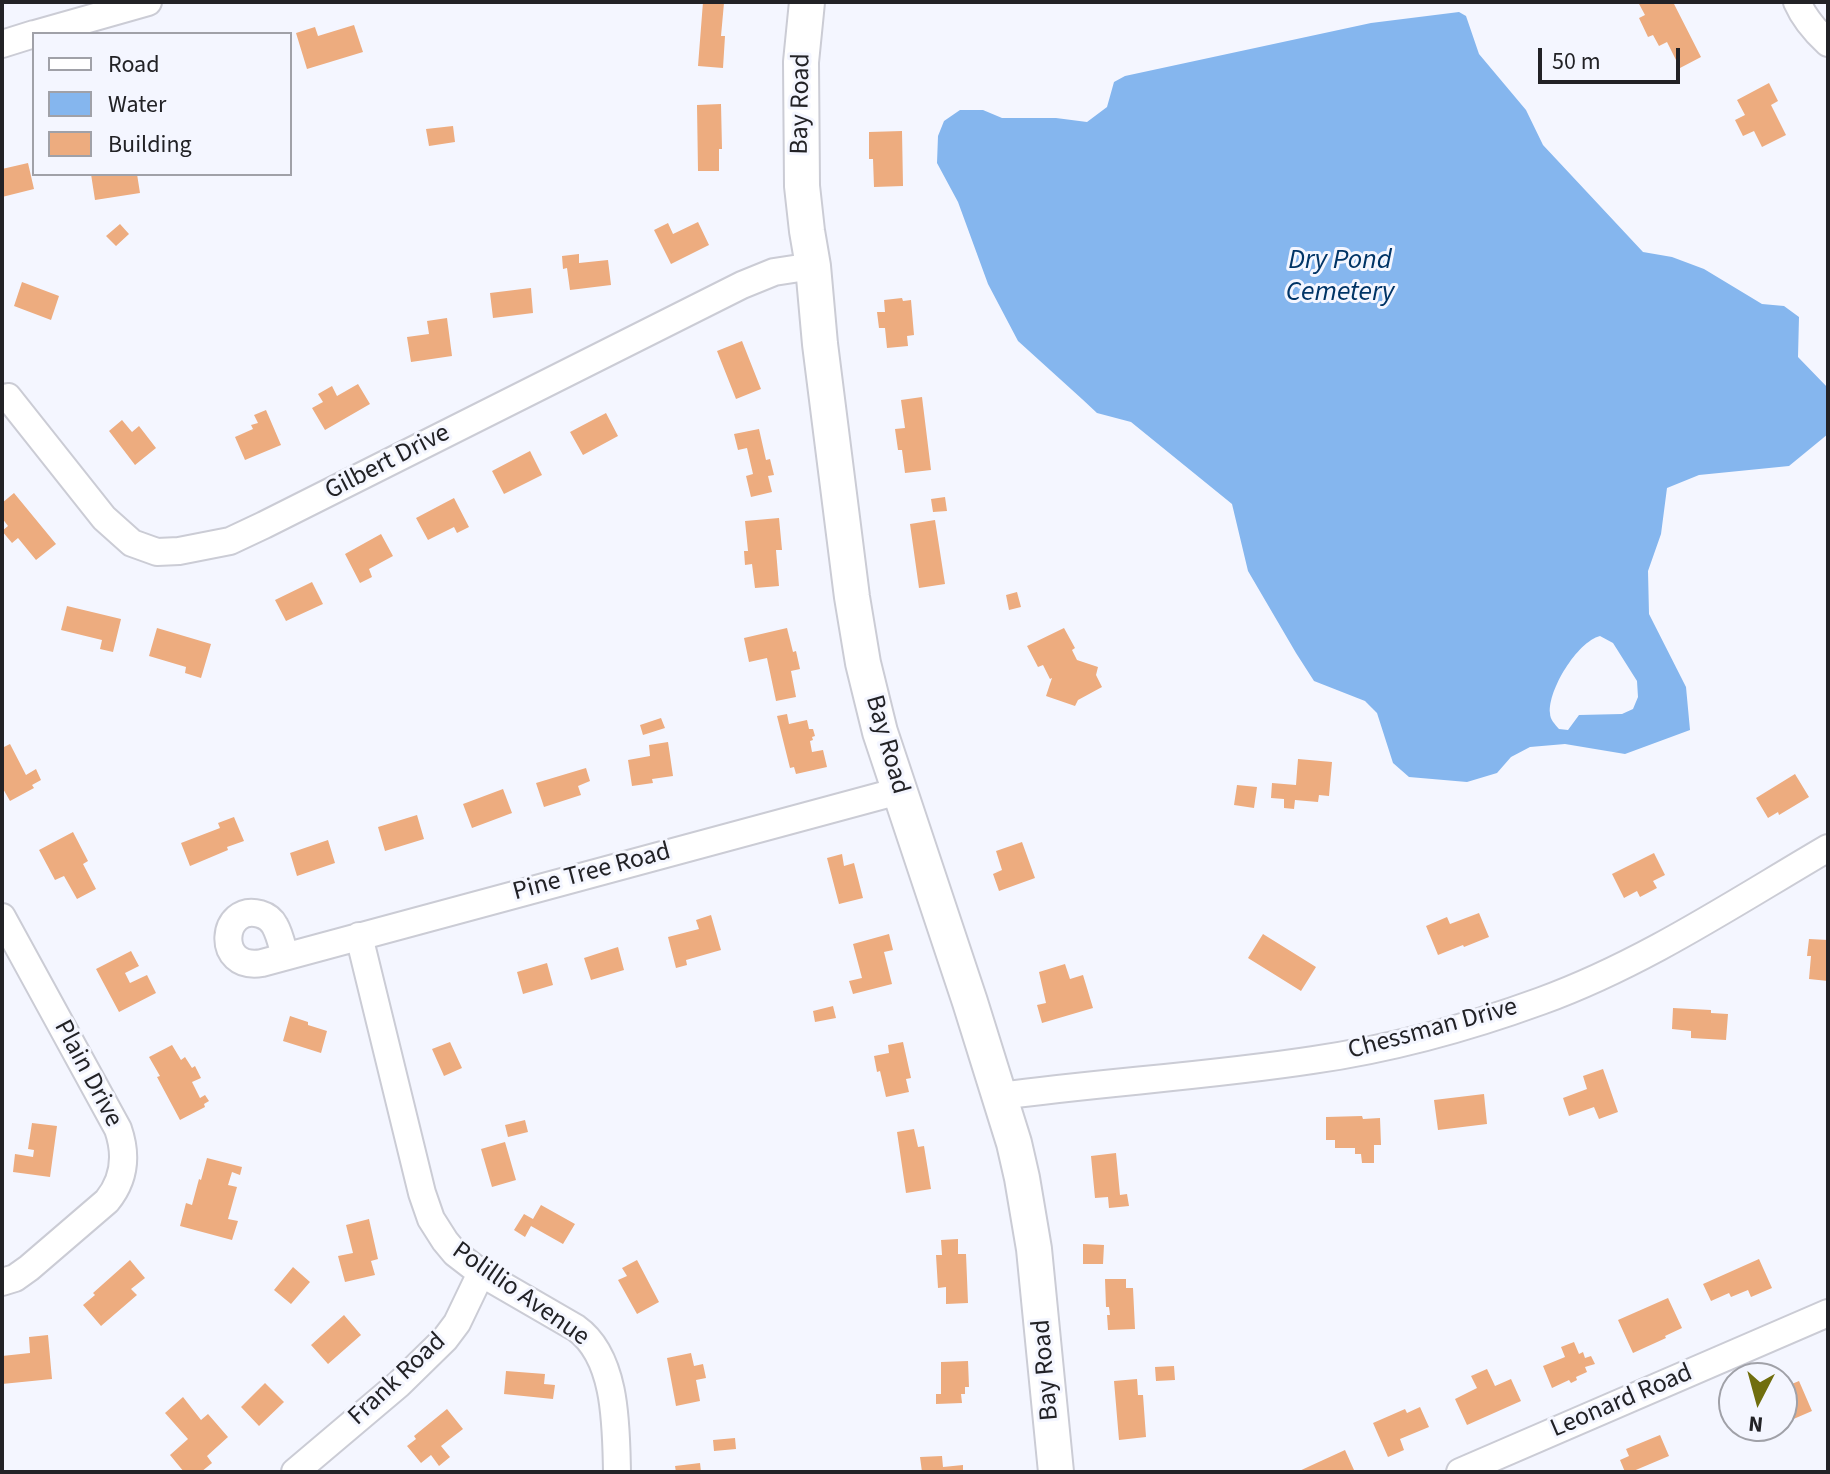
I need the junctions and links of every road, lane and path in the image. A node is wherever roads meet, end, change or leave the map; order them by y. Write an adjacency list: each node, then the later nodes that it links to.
1 (148, 2): 4 (street)
2 (807, 2): 8 (main road, Bay Road)
3 (1797, 2): 6 (street)
4 (42, 32)
5 (32, 35): 7 (street)
6 (1828, 43)
7 (2, 44)
8 (813, 266): 9 (street, Gilbert Drive); 10 (main road, Bay Road)
9 (8, 397)
10 (899, 791): 13 (street, Pine Tree Road); 15 (main road, Bay Road)
11 (1828, 848): 15 (street, Chessman Drive)
12 (2, 917): 17 (street, Plain Drive)
13 (359, 936): 14 (street, Pine Tree Road); 16 (street, Polillio Avenue)
14 (285, 956)
15 (1000, 1096): 21 (main road, Bay Road)
16 (481, 1273): 19 (street, Frank Road); 20 (street, Polillio Avenue)
17 (2, 1282)
18 (1828, 1313): 22 (street, Leonard Road)
19 (295, 1472)
20 (617, 1472)
21 (1056, 1472)
22 (1460, 1472)

